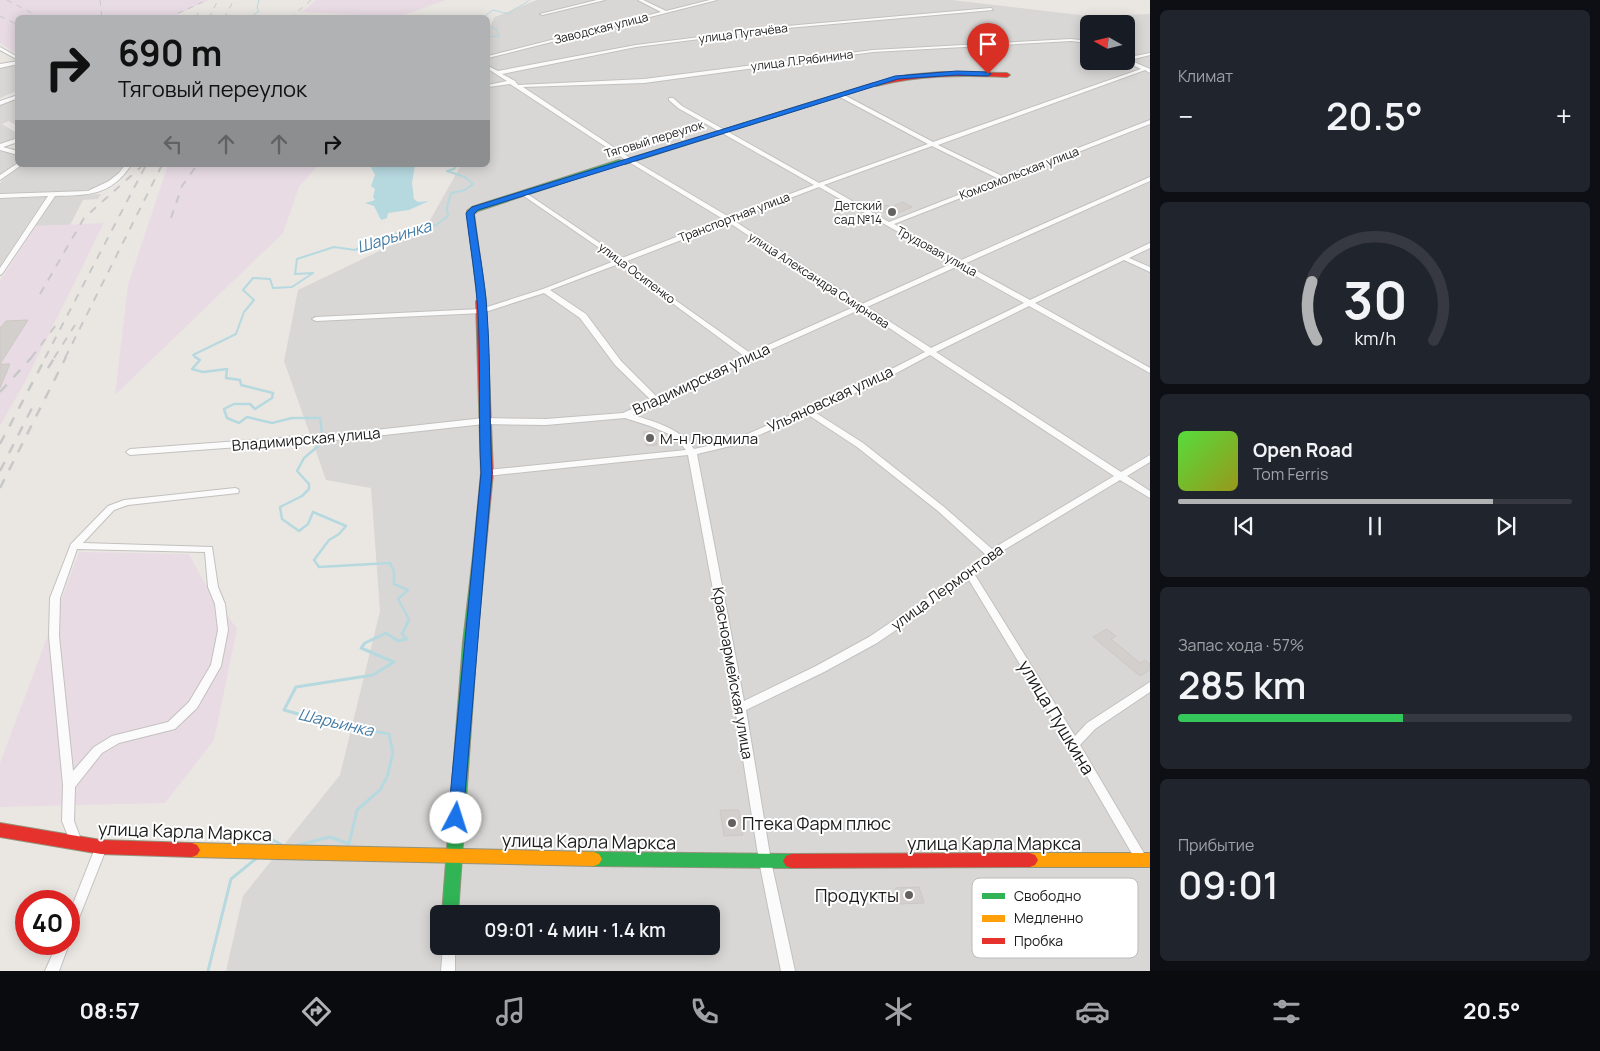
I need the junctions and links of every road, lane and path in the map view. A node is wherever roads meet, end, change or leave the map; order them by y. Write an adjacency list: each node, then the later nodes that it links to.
1 (603, 0): 6 (street)
2 (640, 0): 5 (street)
3 (715, 0): 5 (street, Заводская улица)
4 (991, 9): 18 (street, улица Пугачёва)
5 (664, 12): 10 (street, Заводская улица)
6 (542, 14)
7 (1080, 41): 20 (street, улица Л.Рябинина)
8 (0, 48): 12 (street)
9 (1150, 54): 11 (street)
10 (490, 57)
11 (1135, 57)
12 (15, 58)
13 (15, 61): 15 (street)
14 (1135, 64): 17 (street)
15 (0, 66)
16 (490, 68): 18 (street, улица Александра Смирнова)
17 (1147, 70): 29 (street, Транспортная улица)
18 (497, 73): 20 (street, улица Александра Смирнова)
19 (1007, 75): 22 (street, Тяговый переулок)
20 (516, 84): 21 (street, улица Л.Рябинина); 32 (street, улица Александра Смирнова)
21 (490, 86)
22 (842, 96): 27 (street, Тяговый переулок); 29 (street)
23 (15, 97): 25 (street)
24 (671, 99): 27 (street, Трудовая улица)
25 (0, 103)
26 (1150, 122): 36 (street, Комсомольская улица)
27 (725, 131): 32 (street, Тяговый переулок); 38 (street, Трудовая улица)
28 (15, 141): 30 (street)
29 (932, 144): 36 (street); 38 (street, Транспортная улица)
30 (0, 147): 31 (street)
31 (15, 152)
32 (631, 161): 39 (street, Тяговый переулок); 42 (street, улица Александра Смирнова)
33 (15, 167): 35 (street)
34 (127, 167): 40 (street)
35 (0, 178)
36 (1004, 179): 43 (street, Комсомольская улица)
37 (1150, 179): 47 (street, Владимирская улица)
38 (819, 185): 42 (street, Транспортная улица); 43 (street, Трудовая улица)
39 (523, 193): 46 (street, улица Осипенко); 53 (street, Тяговый переулок)
40 (53, 194): 41 (street); 49 (street)
41 (0, 196)
42 (727, 219): 46 (street, Транспортная улица); 52 (street, улица Александра Смирнова)
43 (889, 224): 47 (street, Трудовая улица)
44 (1150, 245): 45 (street, Ульяновская улица)
45 (1124, 258): 48 (street); 51 (street, Ульяновская улица)
46 (621, 260): 50 (street, Транспортная улица); 56 (street, улица Осипенко)
47 (960, 264): 51 (street, Трудовая улица); 52 (street, Владимирская улица)
48 (1150, 270)
49 (0, 274)
50 (545, 290): 53 (street, Транспортная улица); 58 (street)
51 (1030, 304): 55 (street, Ульяновская улица); 57 (street, Трудовая улица)
52 (861, 307): 55 (street, улица Александра Смирнова); 56 (street, Владимирская улица)
53 (482, 311): 54 (street, Транспортная улица); 61 (street)
54 (316, 319)
55 (928, 352): 59 (street, Ульяновская улица); 66 (street, улица Александра Смирнова)
56 (749, 356): 58 (street, Владимирская улица)
57 (1150, 371)
58 (656, 400): 60 (street, Владимирская улица)
59 (806, 410): 63 (street, Ульяновская улица); 70 (street)
60 (625, 415): 61 (street, Владимирская улица); 63 (street)
61 (484, 421): 62 (street, Владимирская улица); 65 (street)
62 (130, 452)
63 (692, 452): 65 (street, Ульяновская улица); 73 (street, Красноармейская улица)
64 (1150, 458): 66 (street, улица Лермонтова)
65 (487, 473): 79 (street)
66 (1120, 476): 68 (street, улица Александра Смирнова); 70 (street, улица Лермонтова)
67 (235, 491): 69 (street)
68 (1150, 495)
69 (74, 546): 75 (street); 75 (street)
70 (991, 554): 71 (street, улица Лермонтова)
71 (970, 574): 73 (street, улица Лермонтова); 74 (street, улица Пушкина)
72 (1150, 686): 74 (street)
73 (740, 708): 81 (street, Красноармейская улица)
74 (1074, 744): 80 (street, улица Пушкина)
75 (69, 785): 77 (street)
76 (0, 830): 77 (street, улица Карла Маркса)
77 (76, 842): 78 (street, улица Карла Маркса)
78 (100, 848): 79 (street, улица Карла Маркса); 82 (street)
79 (453, 857): 81 (street, улица Карла Маркса); 83 (street)
80 (1146, 860): 81 (street, улица Карла Маркса)
81 (764, 861): 88 (street, Красноармейская улица)
82 (80, 900)
83 (450, 905)
84 (59, 955): 86 (street)
85 (449, 955): 87 (street)
86 (52, 971)
87 (448, 971)
88 (788, 971)

